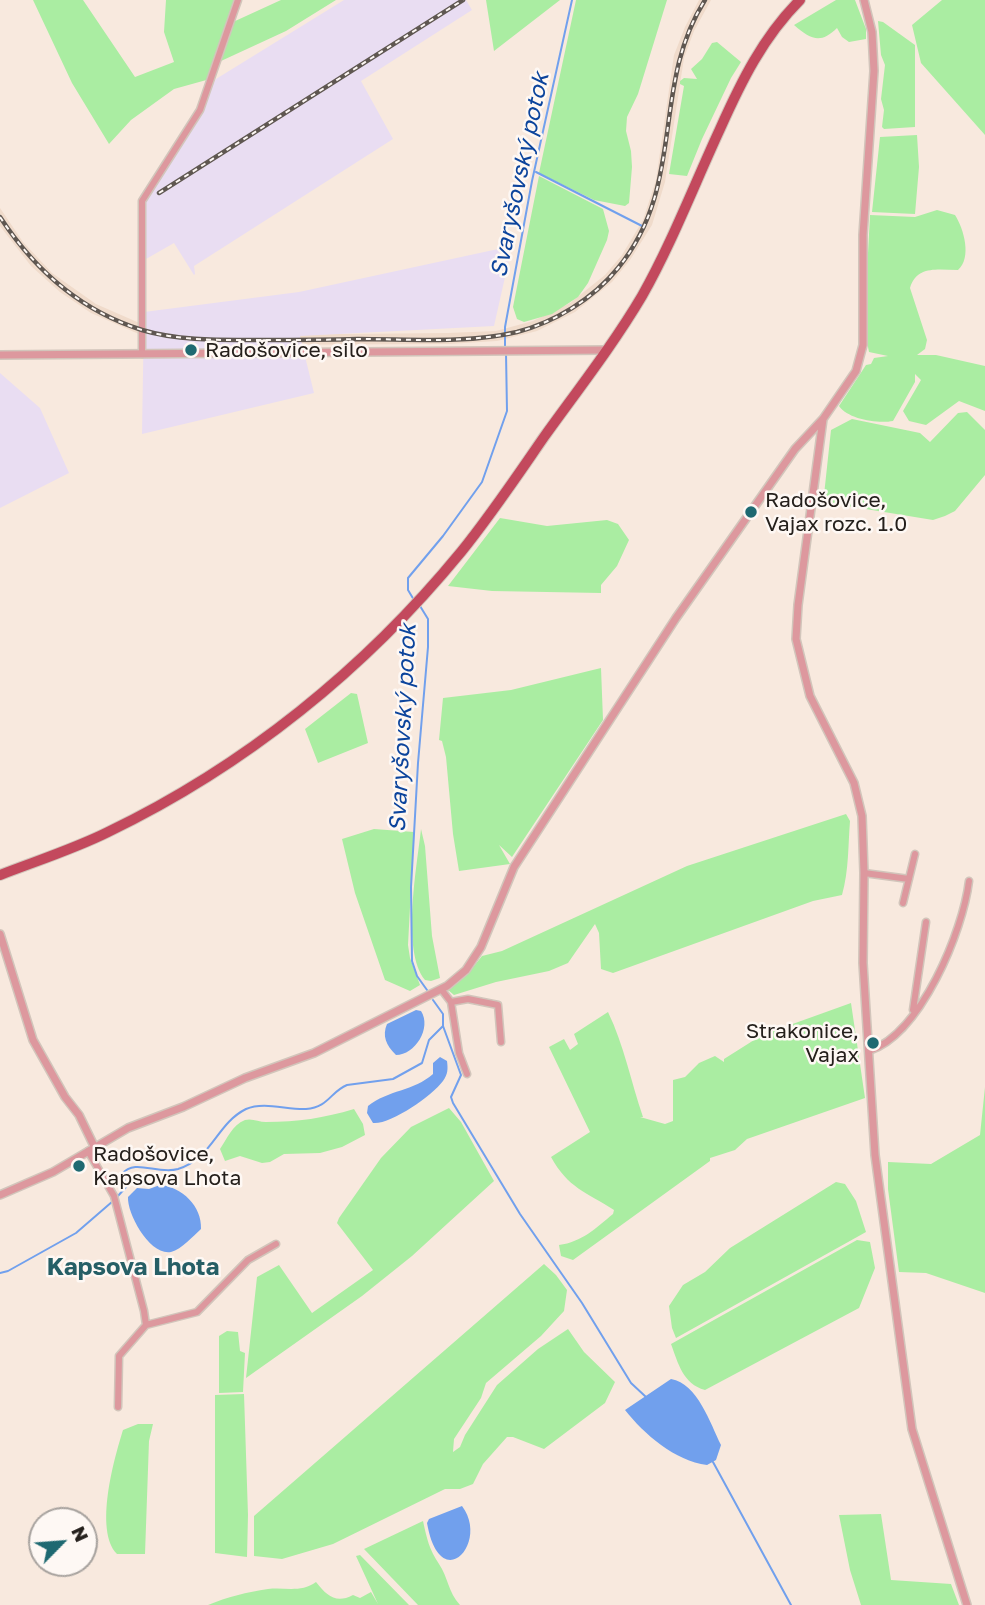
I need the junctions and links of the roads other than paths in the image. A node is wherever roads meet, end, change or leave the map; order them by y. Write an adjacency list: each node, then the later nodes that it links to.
1 (238, 0): 5 (street)
2 (800, 0): 4 (main road)
3 (864, 0): 7 (street)
4 (606, 349): 5 (street); 10 (main road)
5 (142, 354): 6 (street)
6 (0, 355)
7 (823, 419): 9 (street); 16 (street)
8 (915, 854): 11 (street)
9 (864, 873): 11 (street); 20 (street)
10 (0, 874)
11 (909, 879): 13 (street)
12 (969, 881): 18 (street)
13 (903, 903)
14 (926, 922): 18 (street)
15 (0, 934): 22 (street)
16 (441, 989): 17 (street); 22 (street)
17 (451, 1002): 19 (street); 21 (street)
18 (913, 1015): 20 (street)
19 (501, 1042)
20 (869, 1051): 27 (street)
21 (467, 1074)
22 (91, 1150): 23 (street); 25 (street)
23 (0, 1195)
24 (276, 1244): 25 (street)
25 (146, 1325): 26 (street)
26 (118, 1407)
27 (967, 1605)

